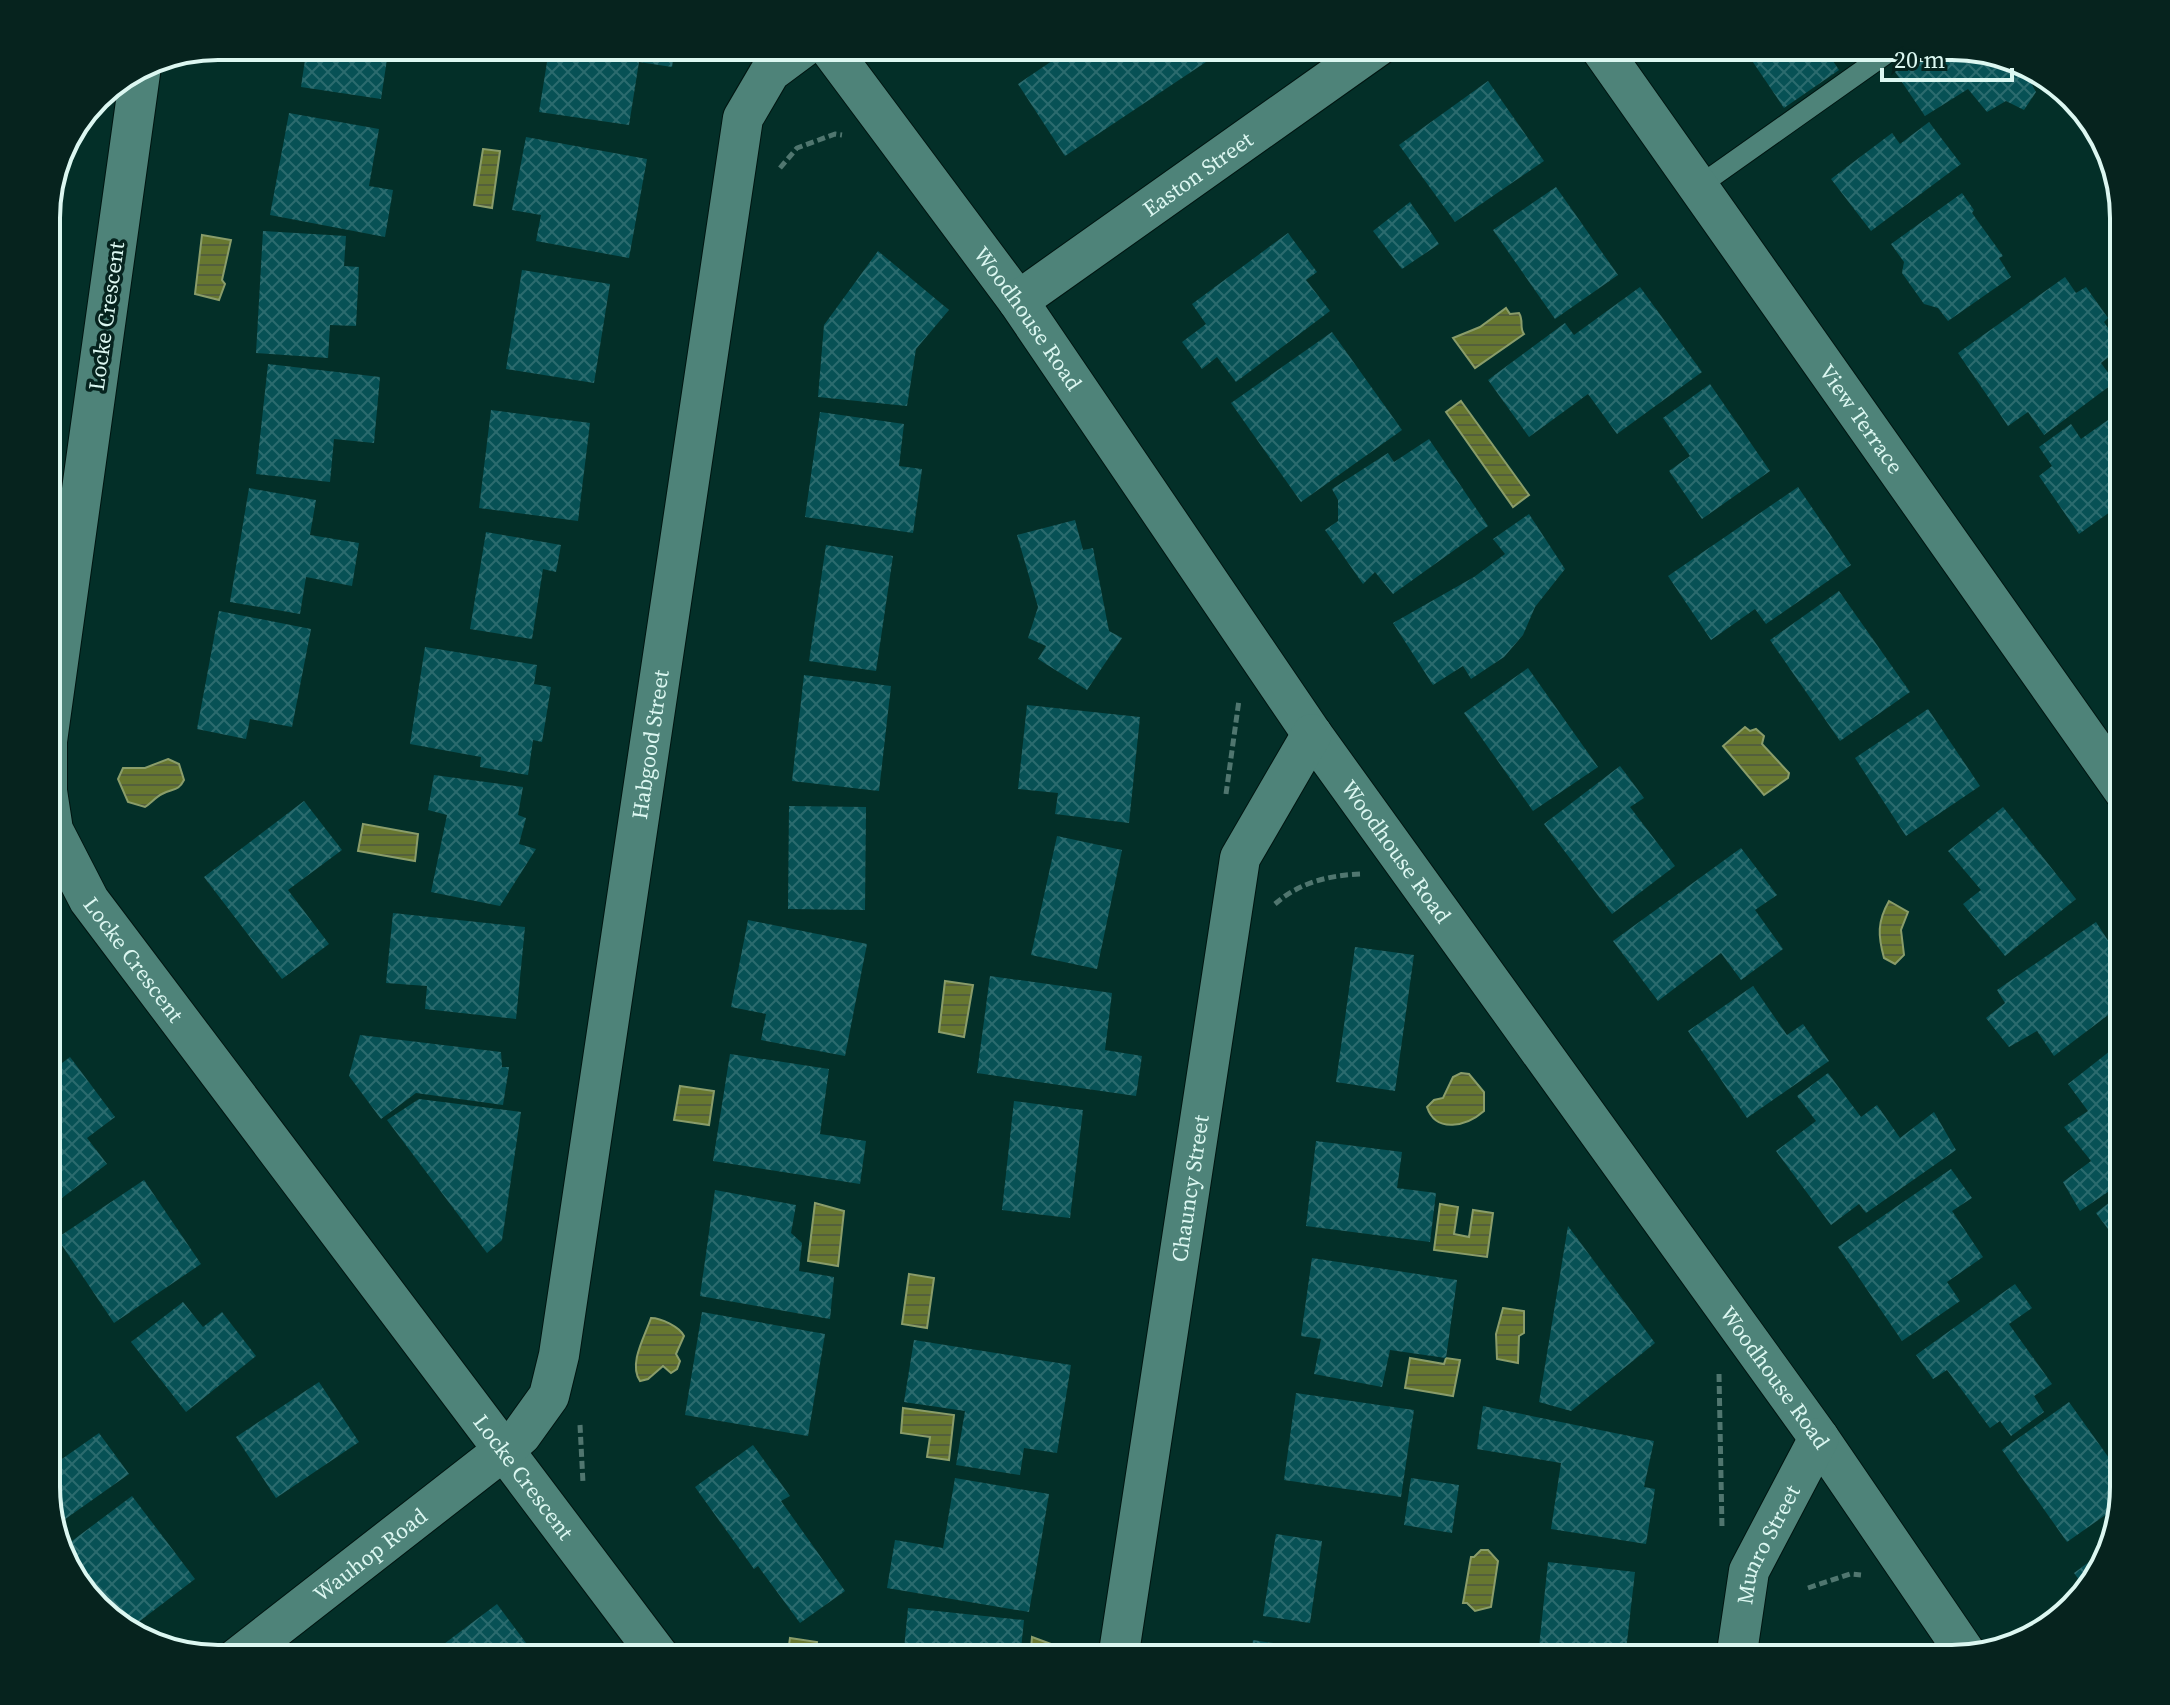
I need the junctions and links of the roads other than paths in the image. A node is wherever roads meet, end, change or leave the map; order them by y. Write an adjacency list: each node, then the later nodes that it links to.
1 (786, 60): 14 (street, Habgood Street)
2 (838, 60): 8 (street, Woodhouse Road)
3 (1358, 60): 8 (street, Easton Street)
4 (1609, 60): 7 (street, View Terrace)
5 (1877, 60): 7 (lane)
6 (139, 82): 9 (street, Locke Crescent)
7 (1699, 186): 11 (street, View Terrace)
8 (1018, 301): 10 (street, Woodhouse Road)
9 (60, 648)
10 (1312, 734): 13 (street, Woodhouse Road); 17 (street, Chauncy Street)
11 (2110, 771)
12 (60, 844): 14 (street, Locke Crescent)
13 (1819, 1438): 18 (street, Munro Street); 19 (street, Woodhouse Road)
14 (504, 1450): 15 (street, Wauhop Road); 16 (street, Locke Crescent)
15 (254, 1645)
16 (650, 1645)
17 (1120, 1645)
18 (1738, 1645)
19 (1960, 1645)

